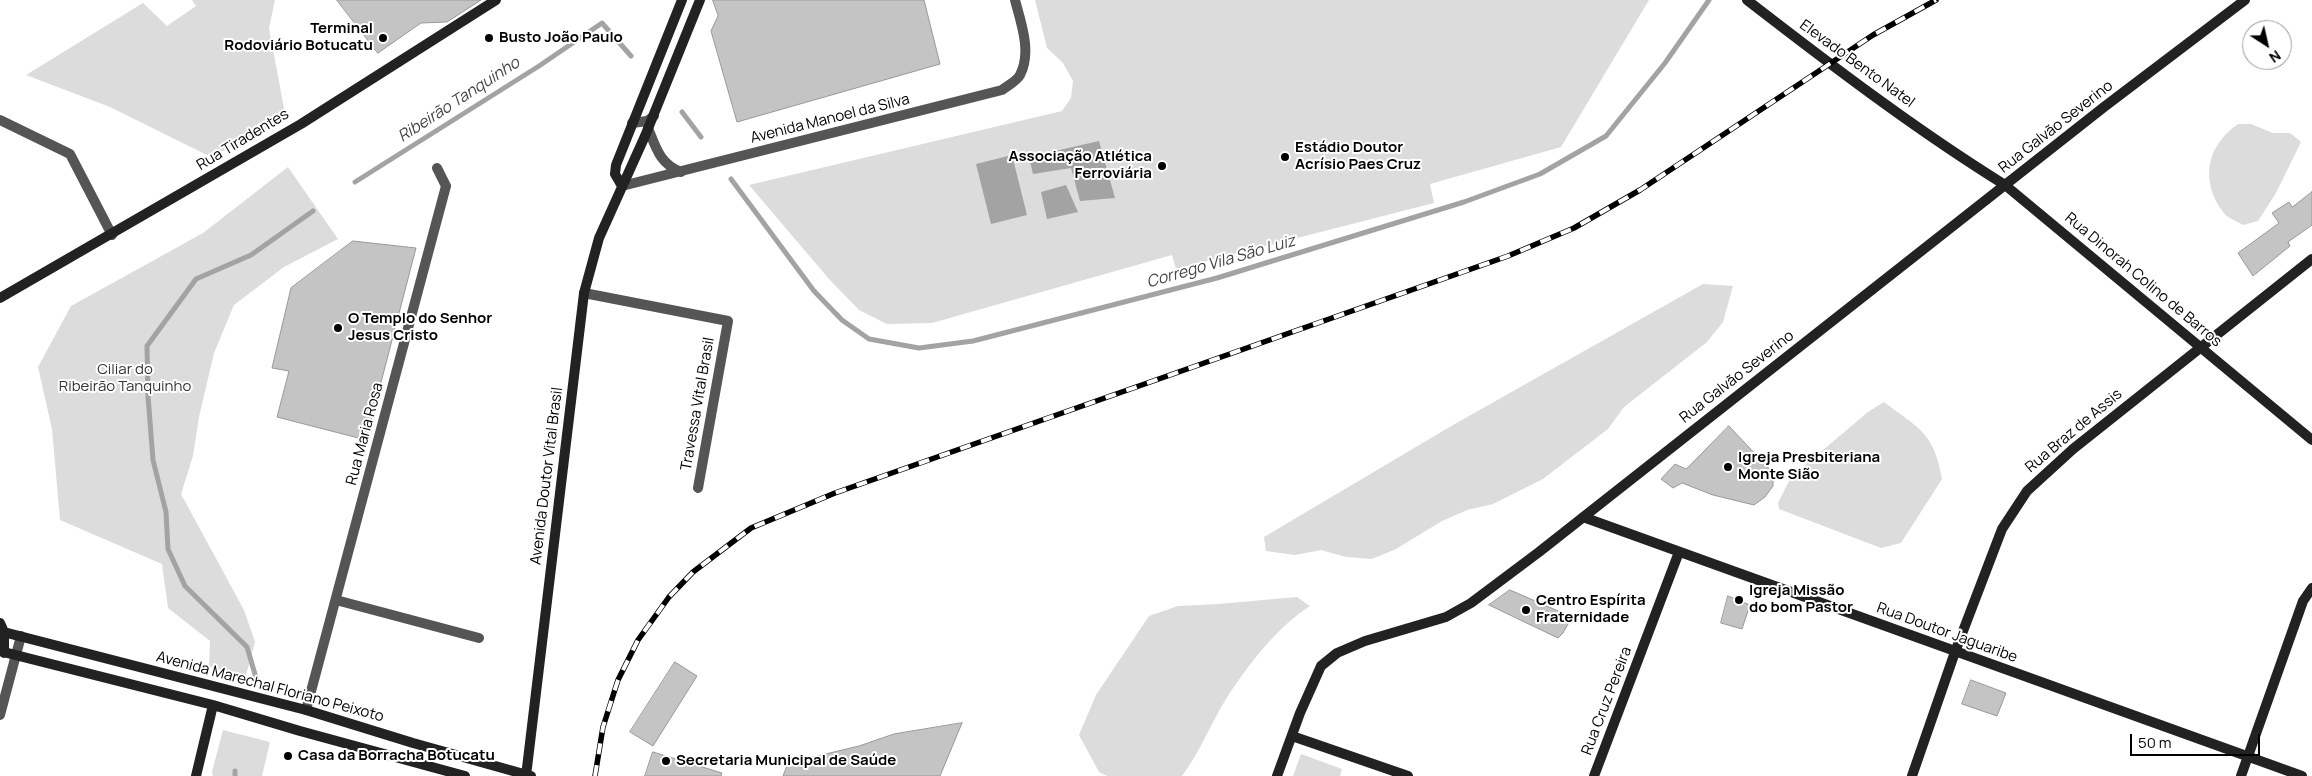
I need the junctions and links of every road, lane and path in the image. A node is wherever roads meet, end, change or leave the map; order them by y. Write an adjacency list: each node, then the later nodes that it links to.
1 (496, 0): 16 (main road, Rua Tiradentes)
2 (682, 0): 9 (main road)
3 (700, 0): 7 (main road, Avenida Doutor Vital Brasil)
4 (1015, 0): 13 (street, Avenida Manoel da Silva)
5 (1747, 0): 11 (main road, Elevado Bento Natel)
6 (2245, 0): 14 (main road, Rua Galvão Severino)
7 (654, 116): 9 (street); 10 (main road, Avenida Doutor Vital Brasil)
8 (0, 120): 16 (street)
9 (632, 122): 15 (main road)
10 (648, 128): 13 (street); 15 (main road, Avenida Doutor Vital Brasil)
11 (1950, 150): 14 (main road, Rua Dinorah Colino de Barros)
12 (436, 168): 26 (street, Rua Maria Rosa)
13 (681, 172): 15 (street, Avenida Manoel da Silva)
14 (2005, 185): 20 (main road, Rua Dinorah Colino de Barros); 23 (main road, Rua Galvão Severino)
15 (622, 186): 18 (main road, Avenida Doutor Vital Brasil)
16 (112, 235): 19 (main road, Rua Tiradentes)
17 (2312, 259): 20 (main road, Rua Braz de Assis)
18 (584, 293): 22 (street, Travessa Vital Brasil); 38 (main road, Avenida Doutor Vital Brasil)
19 (0, 298)
20 (2201, 348): 21 (main road, Rua Dinorah Colino de Barros); 31 (main road, Rua Braz de Assis)
21 (2312, 440)
22 (698, 488)
23 (1583, 517): 24 (main road, Rua Doutor Jaguaribe); 36 (main road, Rua Galvão Severino)
24 (1679, 552): 31 (main road, Rua Doutor Jaguaribe); 43 (main road, Rua Cruz Pereira)
25 (2312, 588): 37 (main road)
26 (336, 600): 29 (street); 34 (street, Rua Maria Rosa)
27 (1, 629): 28 (main road, Avenida Marechal Floriano Peixoto); 30 (main road)
28 (21, 636): 32 (street); 34 (main road, Avenida Marechal Floriano Peixoto)
29 (479, 638)
30 (2, 652): 32 (main road)
31 (1955, 652): 37 (main road, Rua Doutor Jaguaribe); 44 (main road, Rua Braz de Assis)
32 (16, 656): 33 (main road); 35 (street)
33 (213, 705): 39 (main road); 40 (main road)
34 (306, 710): 38 (main road, Avenida Marechal Floriano Peixoto)
35 (0, 716)
36 (1292, 736): 41 (main road, Rua Galvão Severino); 42 (main road)
37 (2249, 757): 45 (main road); 46 (main road, Rua Doutor Jaguaribe)
38 (528, 775)
39 (196, 776)
40 (464, 776)
41 (1277, 776)
42 (1408, 776)
43 (1594, 776)
44 (1912, 776)
45 (2241, 776)
46 (2302, 776)

